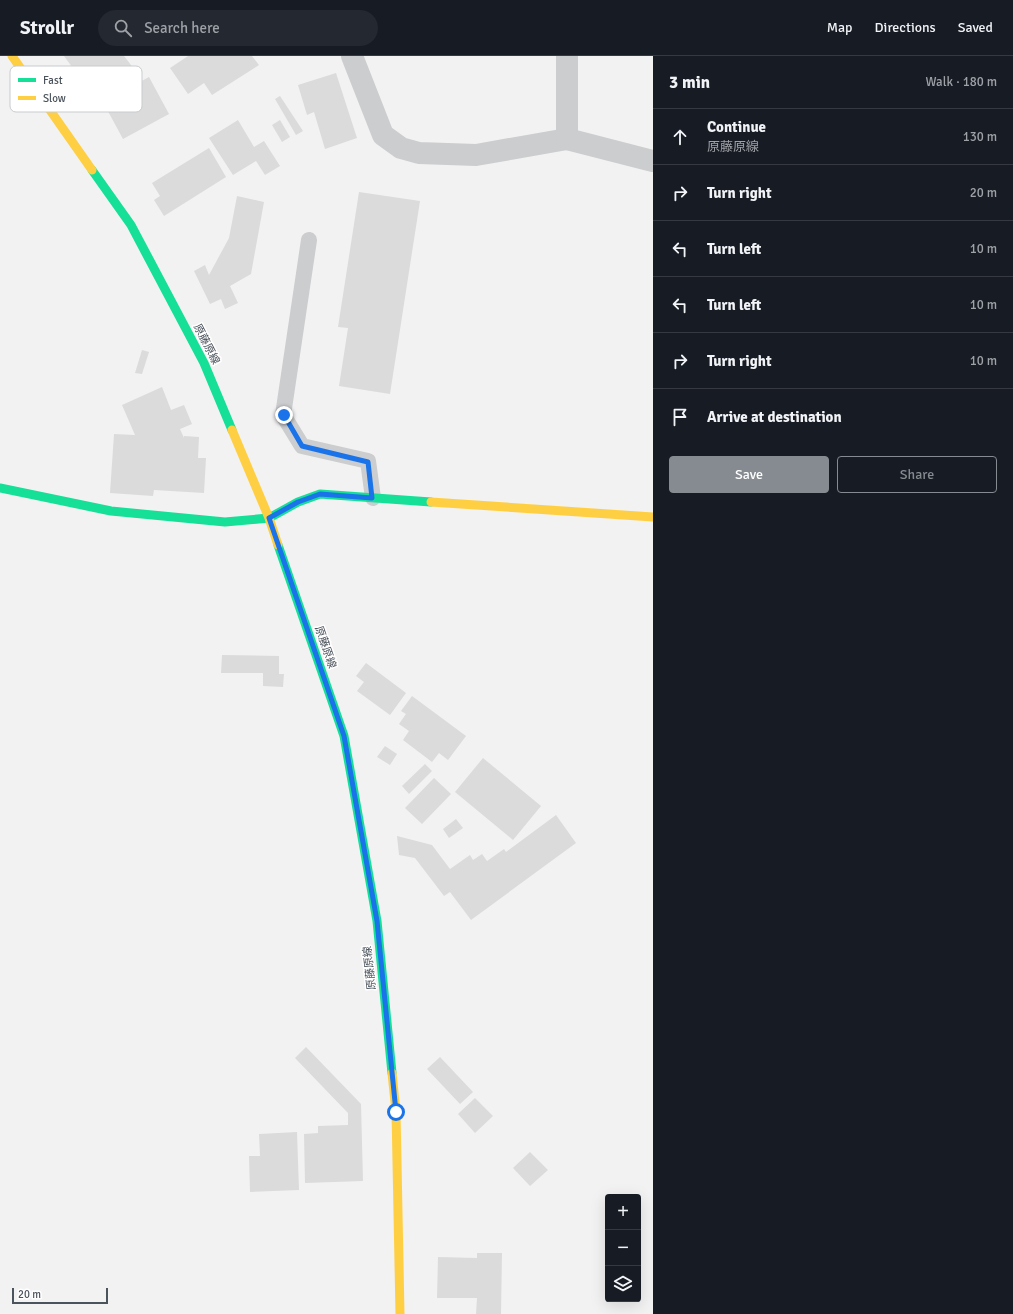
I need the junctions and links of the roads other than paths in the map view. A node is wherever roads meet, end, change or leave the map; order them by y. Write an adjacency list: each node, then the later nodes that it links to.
1 (12, 56): 4 (main road, 原藤原線)
2 (352, 56): 6 (street)
3 (567, 56): 6 (street)
4 (19, 66)
5 (51, 112): 12 (main road, 原藤原線)
6 (567, 139): 7 (street)
7 (653, 161)
8 (309, 240): 10 (lane)
9 (0, 488): 12 (main road)
10 (372, 498): 11 (main road); 12 (main road)
11 (653, 517)
12 (269, 518): 13 (main road, 原藤原線)
13 (400, 1314)

